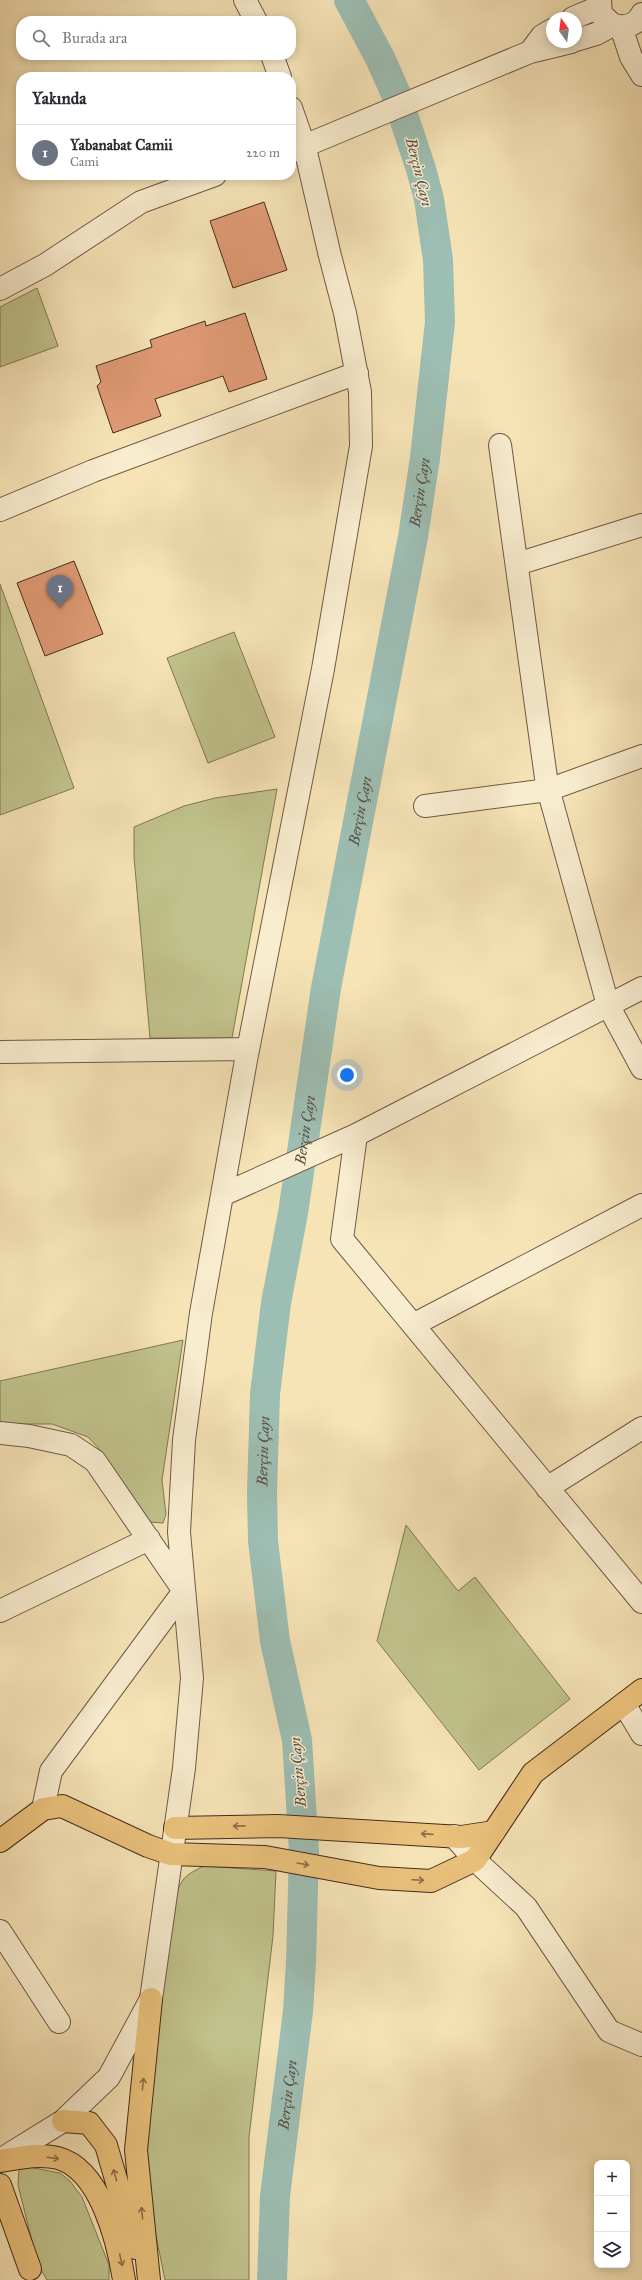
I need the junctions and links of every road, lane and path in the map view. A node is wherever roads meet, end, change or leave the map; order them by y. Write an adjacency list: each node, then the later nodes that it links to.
1 (245, 0): 4 (street)
2 (600, 3): 3 (street); 5 (street)
3 (582, 13)
4 (253, 16)
5 (632, 22): 7 (street); 12 (street)
6 (546, 34): 9 (street)
7 (582, 38)
8 (546, 48): 9 (street)
9 (530, 52): 14 (street)
10 (274, 60): 11 (street)
11 (278, 72)
12 (642, 75)
13 (296, 138): 14 (street)
14 (298, 150): 17 (street)
15 (202, 180): 16 (street)
16 (0, 289)
17 (356, 373): 19 (street); 27 (street)
18 (500, 445): 21 (street)
19 (0, 510)
20 (642, 525): 21 (street)
21 (516, 564): 23 (street)
22 (642, 756): 23 (street)
23 (548, 790): 24 (street); 26 (street)
24 (425, 806)
25 (642, 988): 26 (street)
26 (608, 1006): 29 (street); 30 (street)
27 (248, 1049): 28 (street); 31 (street)
28 (0, 1052)
29 (642, 1068)
30 (351, 1138): 31 (street); 33 (street)
31 (227, 1193): 38 (street)
32 (642, 1205): 33 (street)
33 (413, 1325): 36 (street)
34 (642, 1428): 36 (street)
35 (0, 1433): 37 (street)
36 (547, 1488): 39 (street)
37 (149, 1539): 38 (street); 40 (street)
38 (184, 1591): 44 (street); 45 (street)
39 (642, 1602)
40 (0, 1611)
41 (642, 1690): 42 (main road)
42 (624, 1704): 43 (street); 46 (main road)
43 (642, 1734)
44 (43, 1809): 48 (main road); 49 (main road)
45 (175, 1828): 47 (main road, one-way to 45); 49 (street)
46 (494, 1832): 47 (main road); 50 (main road)
47 (454, 1836): 50 (street)
48 (0, 1841)
49 (172, 1854): 50 (main road, one-way to 50); 52 (street)
50 (475, 1860): 54 (street)
51 (0, 1931): 53 (street)
52 (151, 1999): 55 (street); 62 (main road, one-way to 52)
53 (59, 2022)
54 (642, 2045)
55 (63, 2121): 56 (street); 61 (main road, one-way to 55)
56 (0, 2160): 60 (main road, one-way to 60)
57 (0, 2185): 59 (main road)
58 (0, 2222): 59 (main road)
59 (34, 2275)
60 (124, 2280)
61 (145, 2280)
62 (149, 2280)

